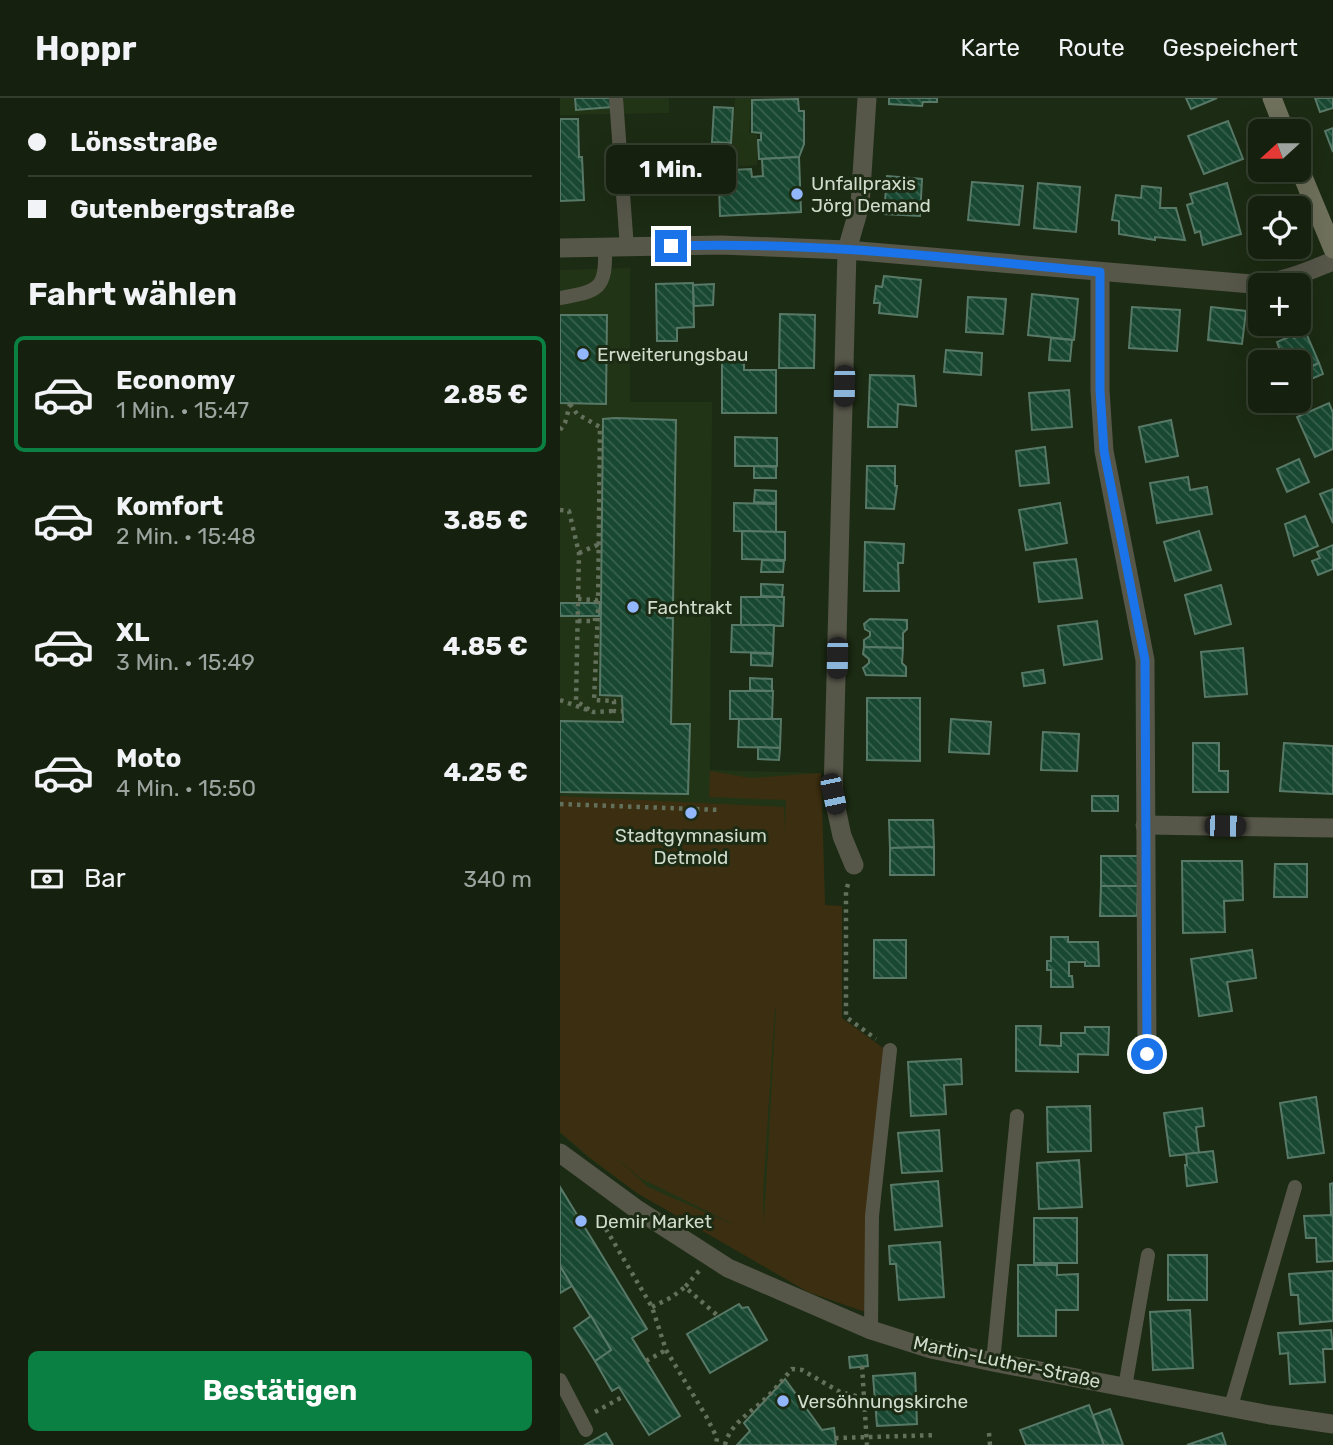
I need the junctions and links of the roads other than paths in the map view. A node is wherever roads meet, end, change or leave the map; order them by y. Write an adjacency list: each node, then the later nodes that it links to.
1 (616, 98): 6 (lane)
2 (867, 98): 10 (street)
3 (1272, 98): 4 (main road)
4 (1280, 119)
5 (1305, 182): 9 (main road)
6 (627, 247): 8 (street); 10 (street)
7 (560, 248): 8 (street)
8 (605, 248): 13 (lane)
9 (1333, 249)
10 (847, 250): 12 (street); 16 (street)
11 (1333, 261): 12 (street)
12 (1100, 272): 14 (street)
13 (560, 298)
14 (1145, 825): 15 (street); 18 (street)
15 (1333, 828)
16 (854, 865)
17 (890, 1050): 23 (lane)
18 (1147, 1054)
19 (1017, 1116): 24 (lane)
20 (560, 1153): 23 (street, Martin-Luther-Straße)
21 (1295, 1187): 27 (lane)
22 (1148, 1255): 26 (lane)
23 (871, 1329): 24 (street, Martin-Luther-Straße)
24 (993, 1362): 26 (street, Martin-Luther-Straße)
25 (560, 1380): 29 (lane)
26 (1125, 1387): 27 (street, Martin-Luther-Straße)
27 (1231, 1406): 28 (street, Martin-Luther-Straße)
28 (1333, 1424)
29 (584, 1425)

